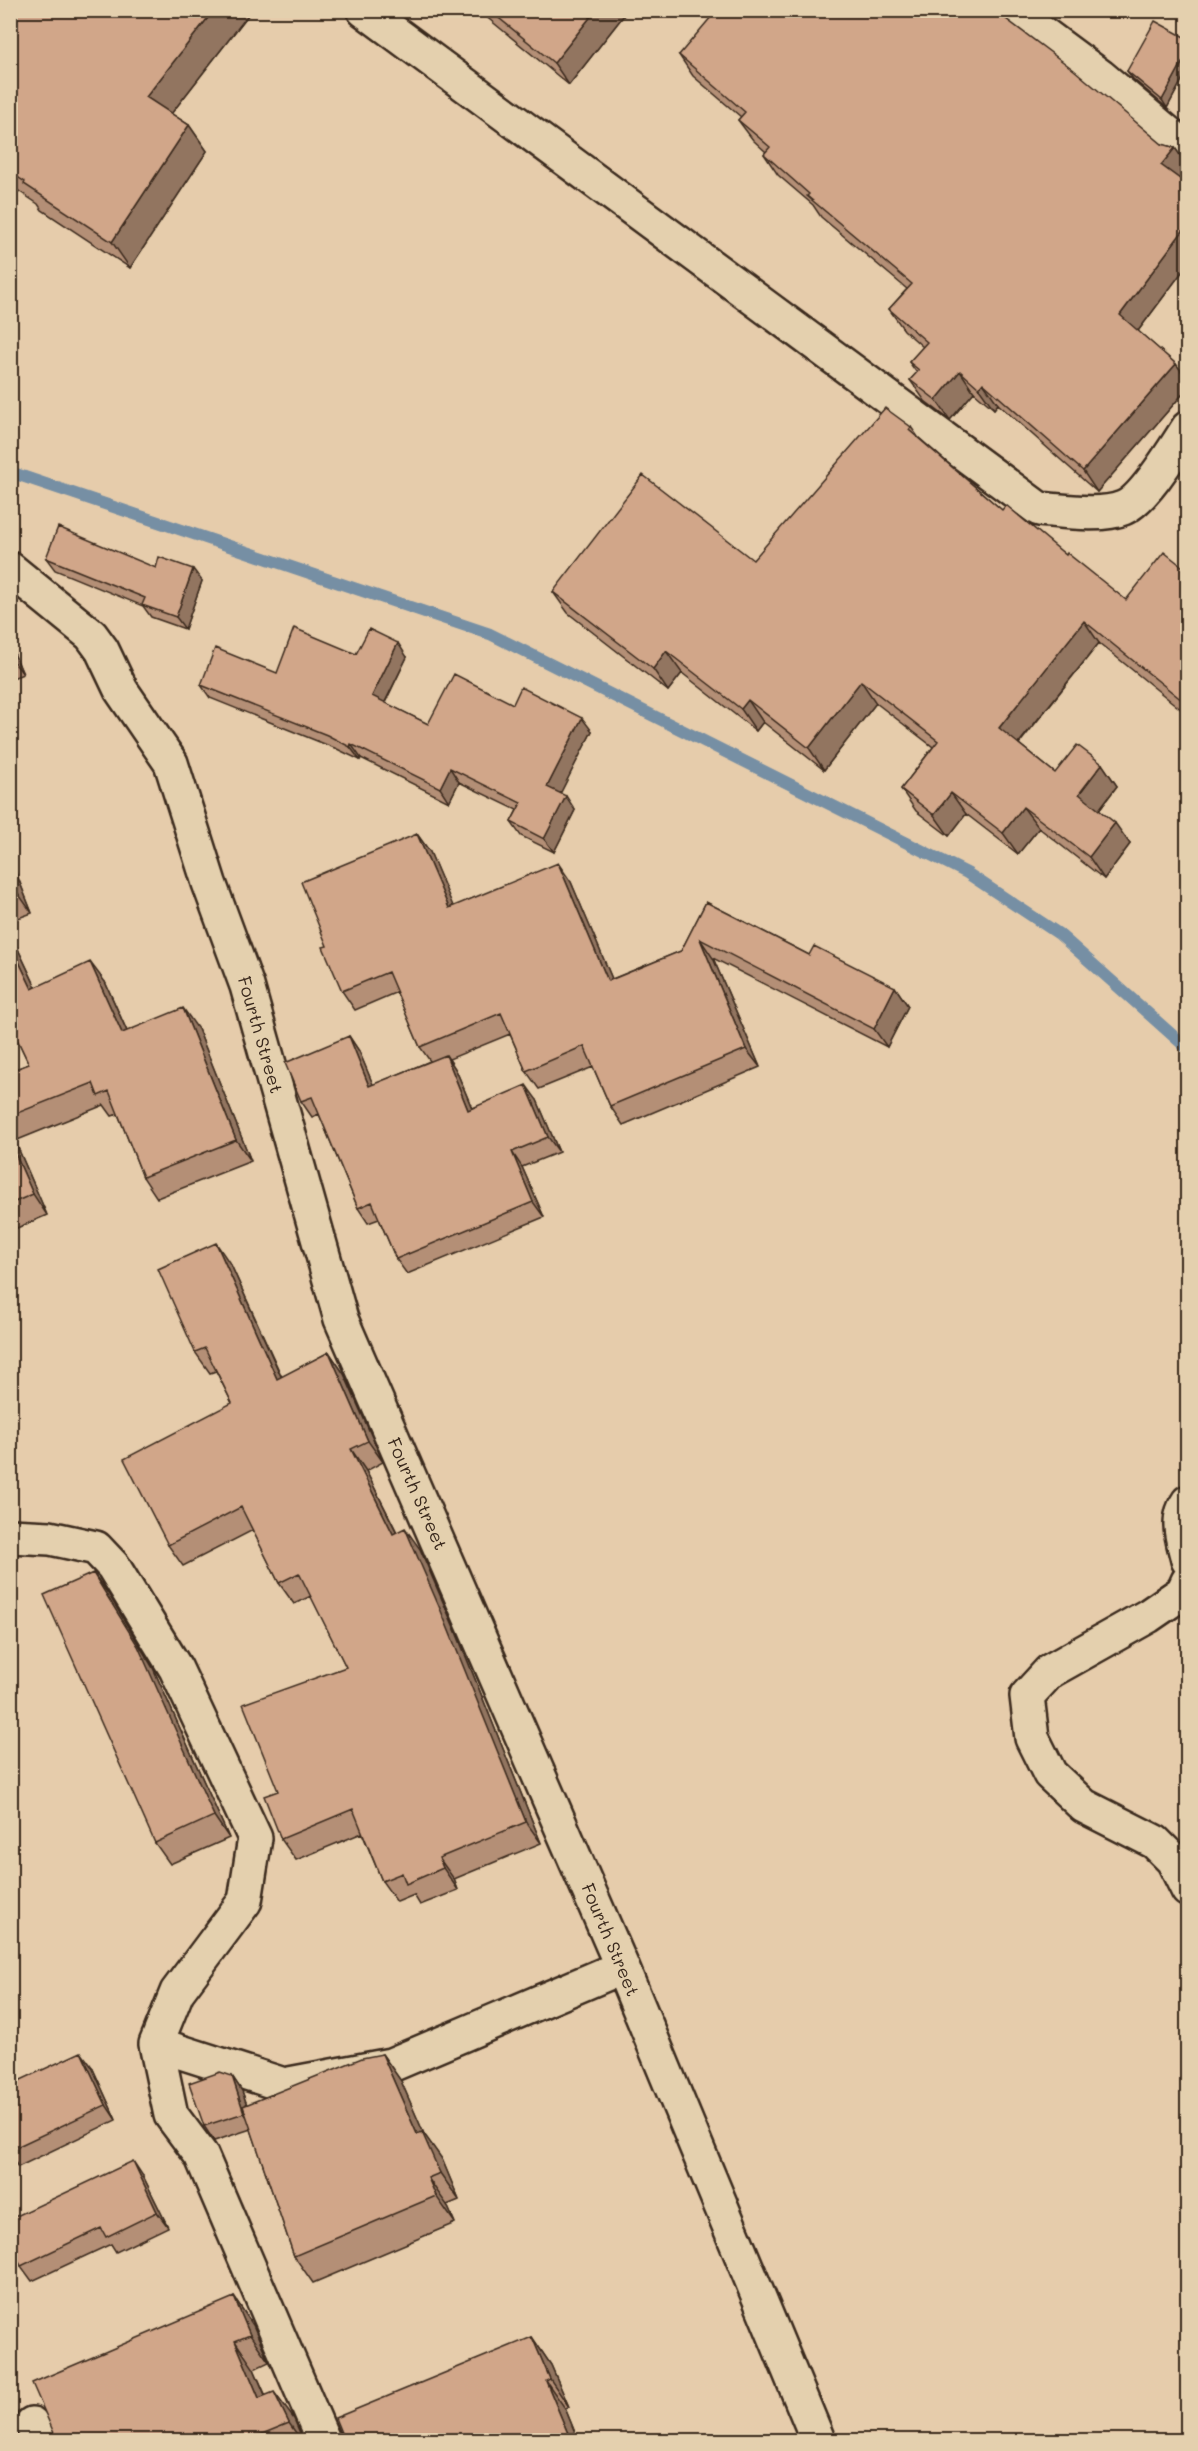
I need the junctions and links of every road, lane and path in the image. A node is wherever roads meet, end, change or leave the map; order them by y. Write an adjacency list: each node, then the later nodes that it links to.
1 (364, 10): 4 (street)
2 (1011, 10): 3 (street)
3 (1188, 150)
4 (1188, 428)
5 (10, 569): 11 (street, Fourth Street)
6 (1188, 1502): 8 (street)
7 (10, 1536): 12 (street)
8 (1188, 1560)
9 (1188, 1581): 10 (street)
10 (1188, 1890)
11 (622, 1967): 12 (street); 14 (street, Fourth Street)
12 (156, 2044): 13 (street)
13 (323, 2440)
14 (818, 2440)

